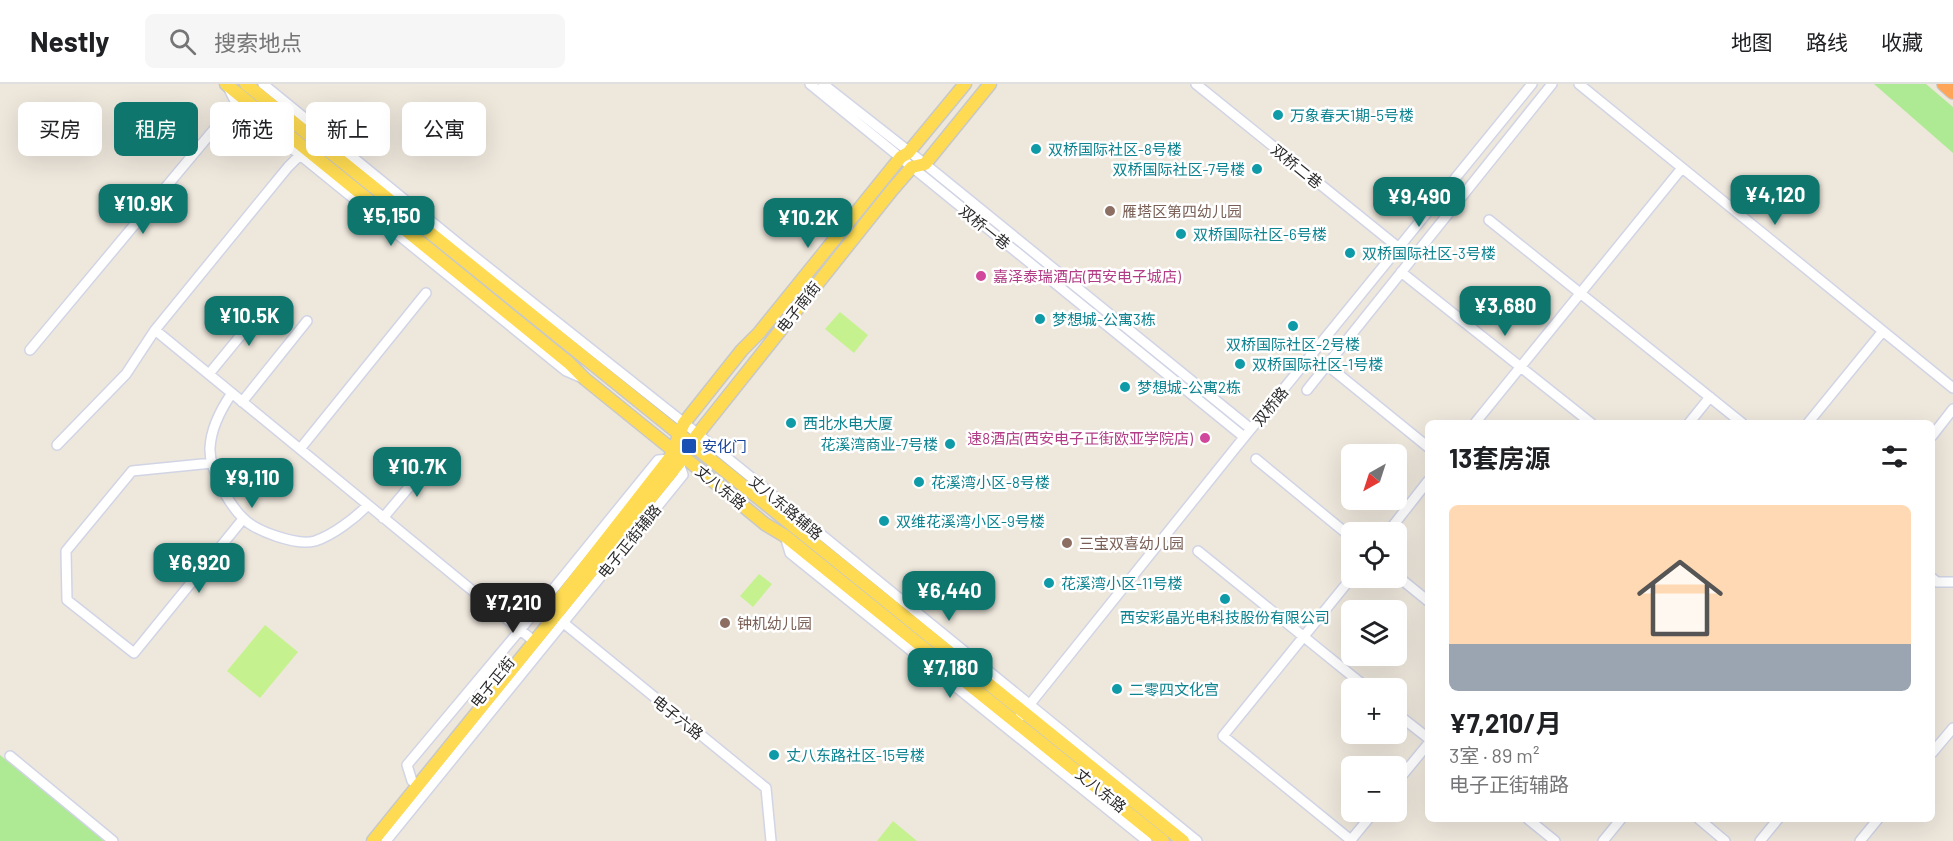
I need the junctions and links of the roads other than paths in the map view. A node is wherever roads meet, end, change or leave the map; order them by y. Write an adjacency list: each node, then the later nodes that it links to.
1 (226, 84): 14 (street); 36 (main road, 丈八东路)
2 (246, 84): 22 (main road, 丈八东路)
3 (263, 84): 22 (street)
4 (810, 84): 18 (street, 双桥一巷)
5 (823, 84): 18 (street, 双桥一巷)
6 (965, 84): 18 (main road, 电子南街)
7 (990, 84): 19 (main road)
8 (1196, 84): 24 (street, 双桥二巷)
9 (1532, 84): 24 (street, 双桥路)
10 (1552, 84): 25 (street)
11 (1579, 84): 21 (street)
12 (1944, 84): 13 (highway)
13 (1953, 92)
14 (235, 102)
15 (210, 134): 32 (street)
16 (294, 150): 17 (street)
17 (300, 155): 30 (street); 36 (street)
18 (905, 155): 19 (street, 双桥一巷); 20 (street, 双桥一巷); 48 (main road, 电子南街)
19 (925, 164): 20 (main road); 49 (street, 双桥一巷)
20 (912, 167): 51 (street, 双桥一巷); 52 (main road, 电子南街)
21 (1682, 168): 27 (street); 31 (street)
22 (395, 199): 48 (main road, 丈八东路)
23 (1490, 219): 27 (street)
24 (1399, 248): 49 (street, 双桥路)
25 (1401, 272): 33 (street); 34 (street)
26 (426, 293): 55 (street)
27 (1580, 294): 34 (street); 40 (street)
28 (268, 302): 35 (street)
29 (307, 321): 41 (street)
30 (155, 330): 35 (street); 53 (street)
31 (1883, 332): 37 (street); 47 (street)
32 (30, 350)
33 (1327, 365): 38 (street); 54 (street)
34 (1520, 366): 43 (street); 44 (street)
35 (209, 374): 39 (street)
36 (585, 379): 56 (main road, 丈八东路)
37 (1953, 388)
38 (1307, 390)
39 (232, 393): 41 (street); 59 (street)
40 (1710, 397): 45 (street); 46 (street)
41 (242, 402): 55 (street)
42 (1953, 409): 50 (street)
43 (1477, 420)
44 (1587, 420)
45 (1691, 420)
46 (1738, 420)
47 (1810, 420)
48 (681, 428): 52 (main road, 丈八东路); 56 (main road, 电子正街)
49 (1251, 429): 51 (street, 双桥路)
50 (1935, 431)
51 (1244, 437): 76 (street, 双桥路)
52 (694, 438): 56 (main road, 电子南街); 76 (main road, 丈八东路)
53 (57, 445)
54 (1425, 445)
55 (300, 449): 61 (street)
56 (677, 458): 72 (main road, 电子正街); 73 (main road, 电子正街); 76 (main road, 丈八东路)
57 (1256, 459): 65 (street)
58 (431, 461): 62 (street)
59 (212, 463): 63 (street); 63 (street)
60 (1425, 485): 64 (street)
61 (368, 505): 62 (street); 63 (street)
62 (383, 518): 73 (street)
63 (243, 519)
64 (1396, 522)
65 (1341, 529)
66 (1198, 551): 74 (street)
67 (1935, 580): 68 (street)
68 (1953, 582)
69 (1407, 584): 71 (street)
70 (1343, 588): 74 (street)
71 (1425, 599)
72 (559, 620): 73 (main road, 电子正街); 90 (street, 电子六路); 91 (street)
73 (528, 636): 91 (main road, 电子正街); 91 (main road, 电子正街)
74 (1303, 637): 75 (street); 98 (street)
75 (1354, 678)
76 (1020, 717): 94 (street); 95 (main road, 丈八东路); 96 (main road, 丈八东路); 97 (street)
77 (1407, 722): 79 (street)
78 (1953, 728): 81 (street)
79 (1425, 736)
80 (1425, 748): 83 (street)
81 (1935, 749)
82 (10, 756): 92 (street)
83 (1407, 770)
84 (1366, 822): 98 (street)
85 (1532, 822): 99 (street)
86 (1619, 822): 100 (street)
87 (1703, 822): 101 (street)
88 (1776, 822): 102 (street)
89 (1876, 822): 103 (street)
90 (771, 837)
91 (378, 838): 93 (main road, 电子正街)
92 (113, 841)
93 (363, 841)
94 (1147, 841)
95 (1163, 841)
96 (1183, 841)
97 (1197, 841)
98 (1351, 841)
99 (1555, 841)
100 (1604, 841)
101 (1725, 841)
102 (1760, 841)
103 (1860, 841)

